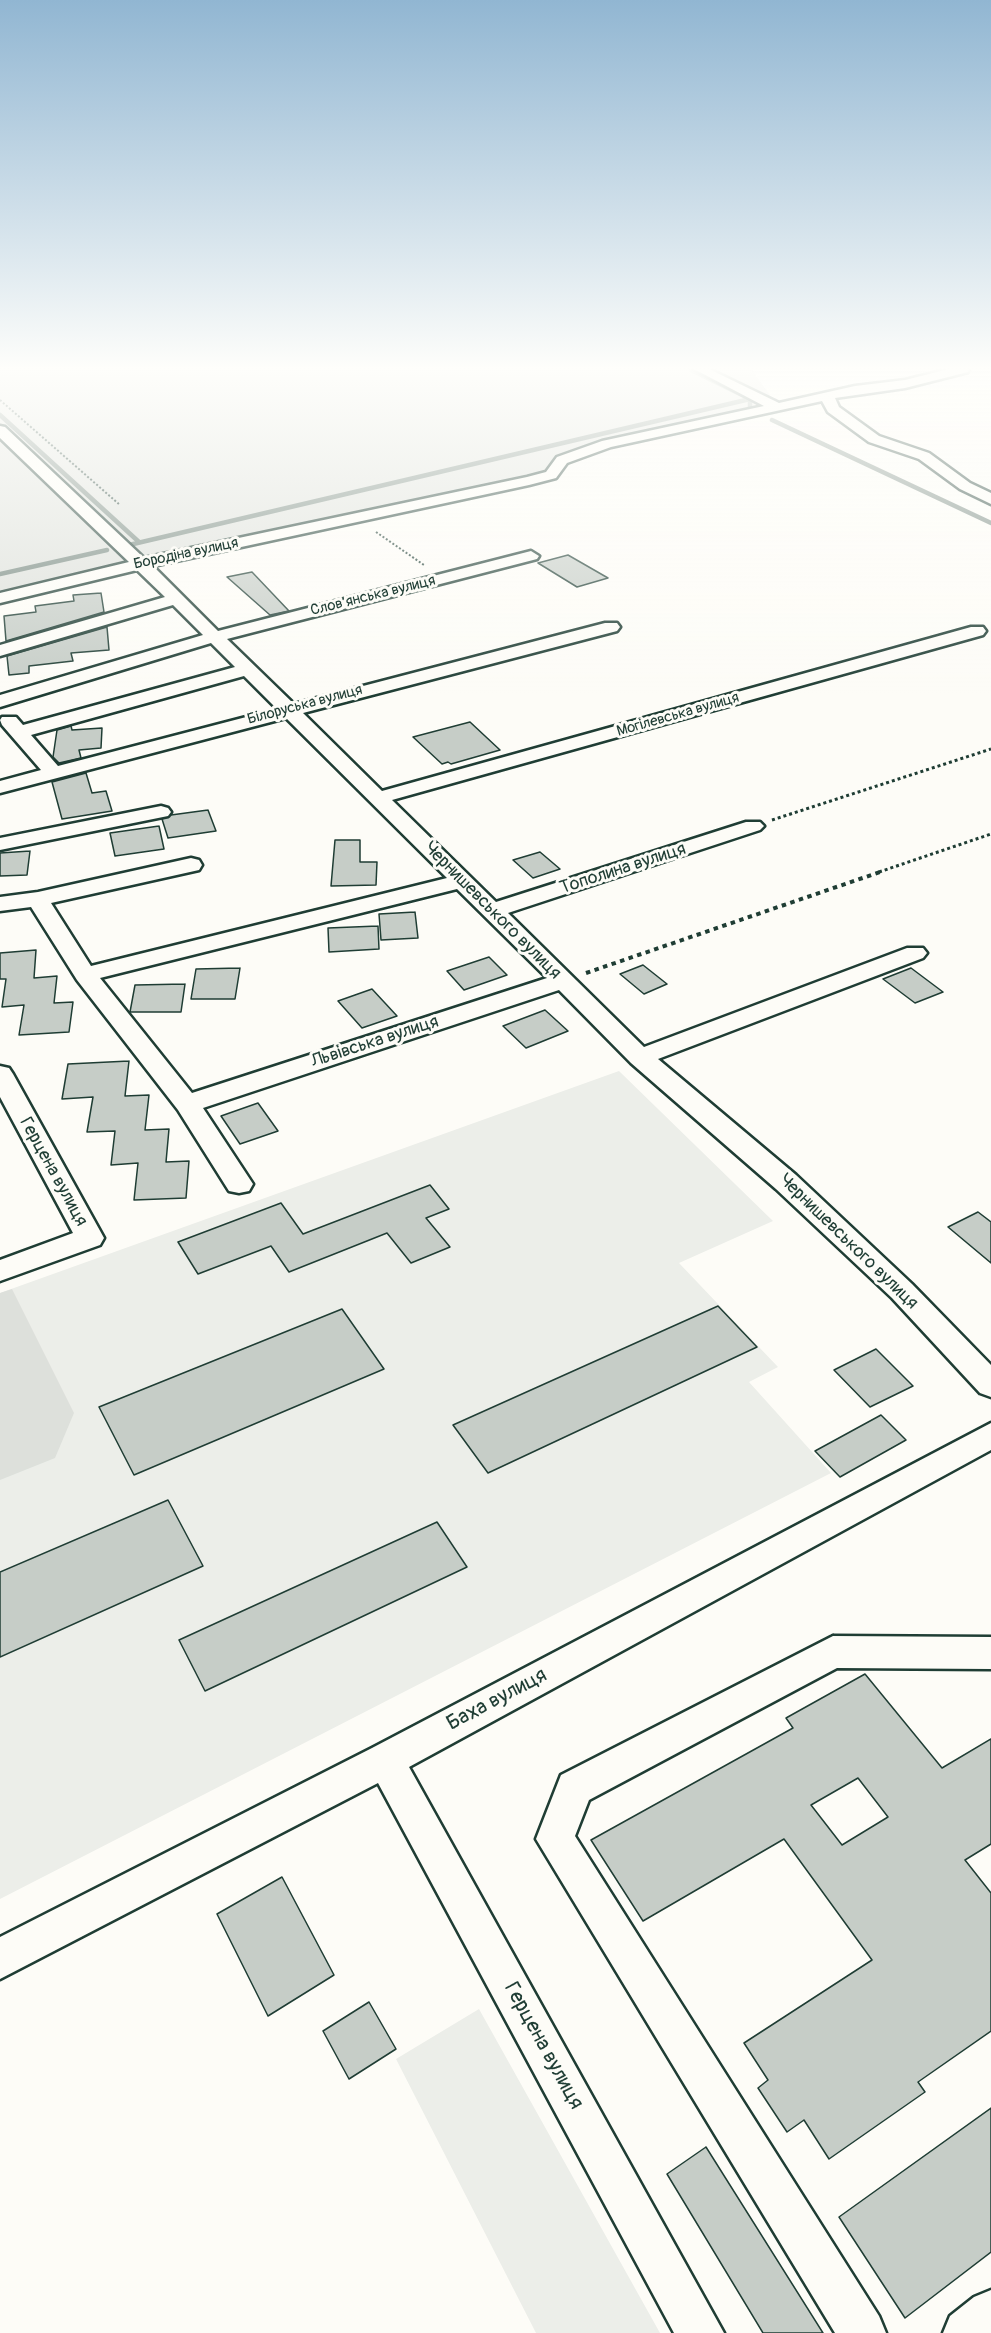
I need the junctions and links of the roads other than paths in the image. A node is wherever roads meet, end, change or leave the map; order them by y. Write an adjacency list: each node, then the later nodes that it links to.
1 (50, 478): 6 (street, Чернишевського вулиця)
2 (539, 478): 6 (street, Бородіна вулиця)
3 (954, 478): 4 (street)
4 (991, 499)
5 (531, 556): 11 (street, Слов’янська вулиця)
6 (141, 564): 7 (street, Бородіна вулиця); 8 (street, Чернишевського вулиця)
7 (0, 598)
8 (176, 599): 11 (street, Чернишевського вулиця); 12 (street)
9 (611, 627): 15 (street, Білоруська вулиця)
10 (977, 632): 20 (street, Могілевська вулиця)
11 (214, 637): 13 (street, Чернишевського вулиця); 14 (street, Слов’янська вулиця)
12 (0, 651)
13 (247, 669): 15 (street, Чернишевського вулиця); 17 (street)
14 (0, 701)
15 (288, 709): 18 (street, Білоруська вулиця); 20 (street, Чернишевського вулиця)
16 (0, 711): 17 (street)
17 (19, 732): 18 (street)
18 (53, 772): 19 (street, Білоруська вулиця)
19 (0, 786)
20 (378, 798): 25 (street, Чернишевського вулиця)
21 (161, 812): 23 (street)
22 (753, 826): 28 (street, Тополина вулиця)
23 (0, 844)
24 (191, 865): 26 (street)
25 (462, 881): 28 (street, Чернишевського вулиця); 30 (street)
26 (38, 899): 27 (street); 30 (street)
27 (0, 904)
28 (492, 911): 31 (street, Чернишевського вулиця)
29 (915, 953): 32 (street)
30 (85, 975): 34 (street)
31 (563, 981): 32 (street, Чернишевського вулиця); 34 (street, Львівська вулиця)
32 (640, 1057): 37 (street, Чернишевського вулиця)
33 (0, 1074): 36 (street, Герцена вулиця)
34 (188, 1104): 35 (street)
35 (239, 1184)
36 (0, 1271)
37 (991, 1385)
38 (991, 1435): 40 (street, Баха вулиця)
39 (991, 1653): 44 (street)
40 (385, 1760): 41 (street, Баха вулиця); 43 (street, Герцена вулиця)
41 (0, 1959)
42 (991, 2314): 45 (street)
43 (700, 2333)
44 (862, 2333)
45 (967, 2333)

